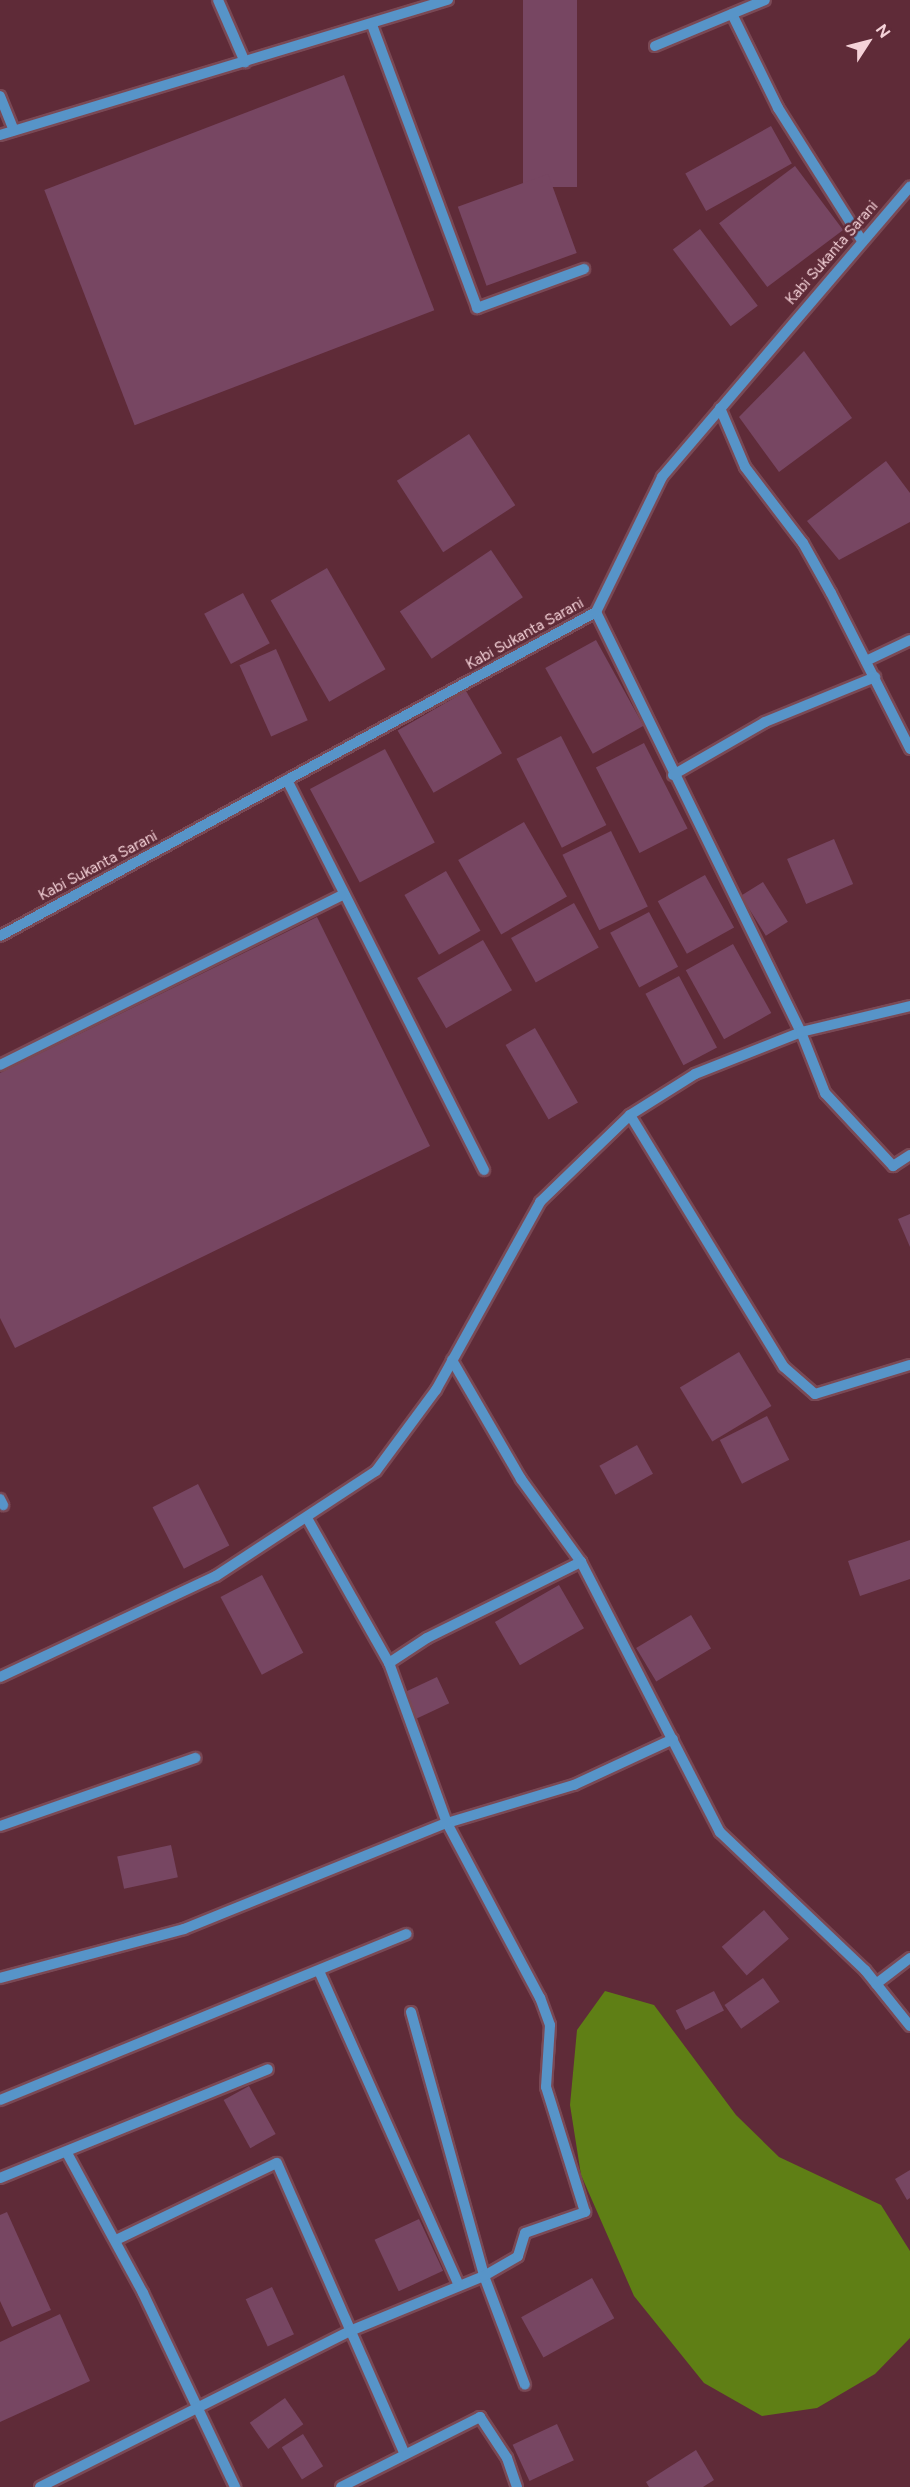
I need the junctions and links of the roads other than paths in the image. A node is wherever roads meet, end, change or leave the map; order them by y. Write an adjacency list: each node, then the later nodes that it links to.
1 (218, 0): 7 (street)
2 (448, 0): 5 (street)
3 (765, 0): 4 (street)
4 (732, 14): 6 (street); 12 (street)
5 (372, 25): 7 (street); 13 (street)
6 (655, 46)
7 (245, 62): 9 (street)
8 (0, 96): 9 (street)
9 (14, 130): 10 (street)
10 (0, 135)
11 (910, 187): 12 (street, Kabi Sukanta Sarani)
12 (862, 242): 14 (street, Kabi Sukanta Sarani)
13 (584, 269)
14 (720, 408): 15 (street, Kabi Sukanta Sarani); 17 (street)
15 (596, 612): 20 (street); 21 (street, Kabi Sukanta Sarani)
16 (910, 640): 17 (street)
17 (866, 661): 18 (street)
18 (875, 678): 19 (street); 20 (street)
19 (910, 749)
20 (673, 775): 25 (street)
21 (287, 780): 22 (street); 23 (street, Kabi Sukanta Sarani)
22 (344, 894): 26 (street); 29 (street)
23 (0, 936)
24 (910, 1006): 25 (street)
25 (801, 1032): 27 (street); 28 (street)
26 (0, 1065)
27 (630, 1115): 30 (street); 31 (street)
28 (910, 1155)
29 (484, 1170)
30 (452, 1360): 32 (street); 33 (street)
31 (910, 1365)
32 (308, 1520): 34 (street); 35 (street)
33 (580, 1562): 34 (street); 36 (street)
34 (389, 1663): 38 (street)
35 (0, 1677)
36 (673, 1739): 38 (street); 44 (street)
37 (195, 1758): 39 (street)
38 (447, 1823): 43 (street); 52 (street)
39 (0, 1826)
40 (406, 1934): 42 (street)
41 (910, 1958): 44 (street)
42 (318, 1971): 48 (street); 53 (street)
43 (0, 1978)
44 (876, 1984): 46 (street)
45 (411, 2012): 52 (street)
46 (910, 2026)
47 (268, 2069): 49 (street)
48 (0, 2100)
49 (67, 2153): 50 (street); 51 (street)
50 (0, 2178)
51 (116, 2240): 54 (street); 56 (street)
52 (484, 2276): 53 (street); 55 (street)
53 (458, 2283): 54 (street)
54 (350, 2331): 56 (street); 57 (street)
55 (525, 2385)
56 (198, 2410): 58 (street); 59 (street)
57 (405, 2454): 60 (street); 61 (street)
58 (40, 2487)
59 (235, 2487)
60 (341, 2487)
61 (517, 2487)

